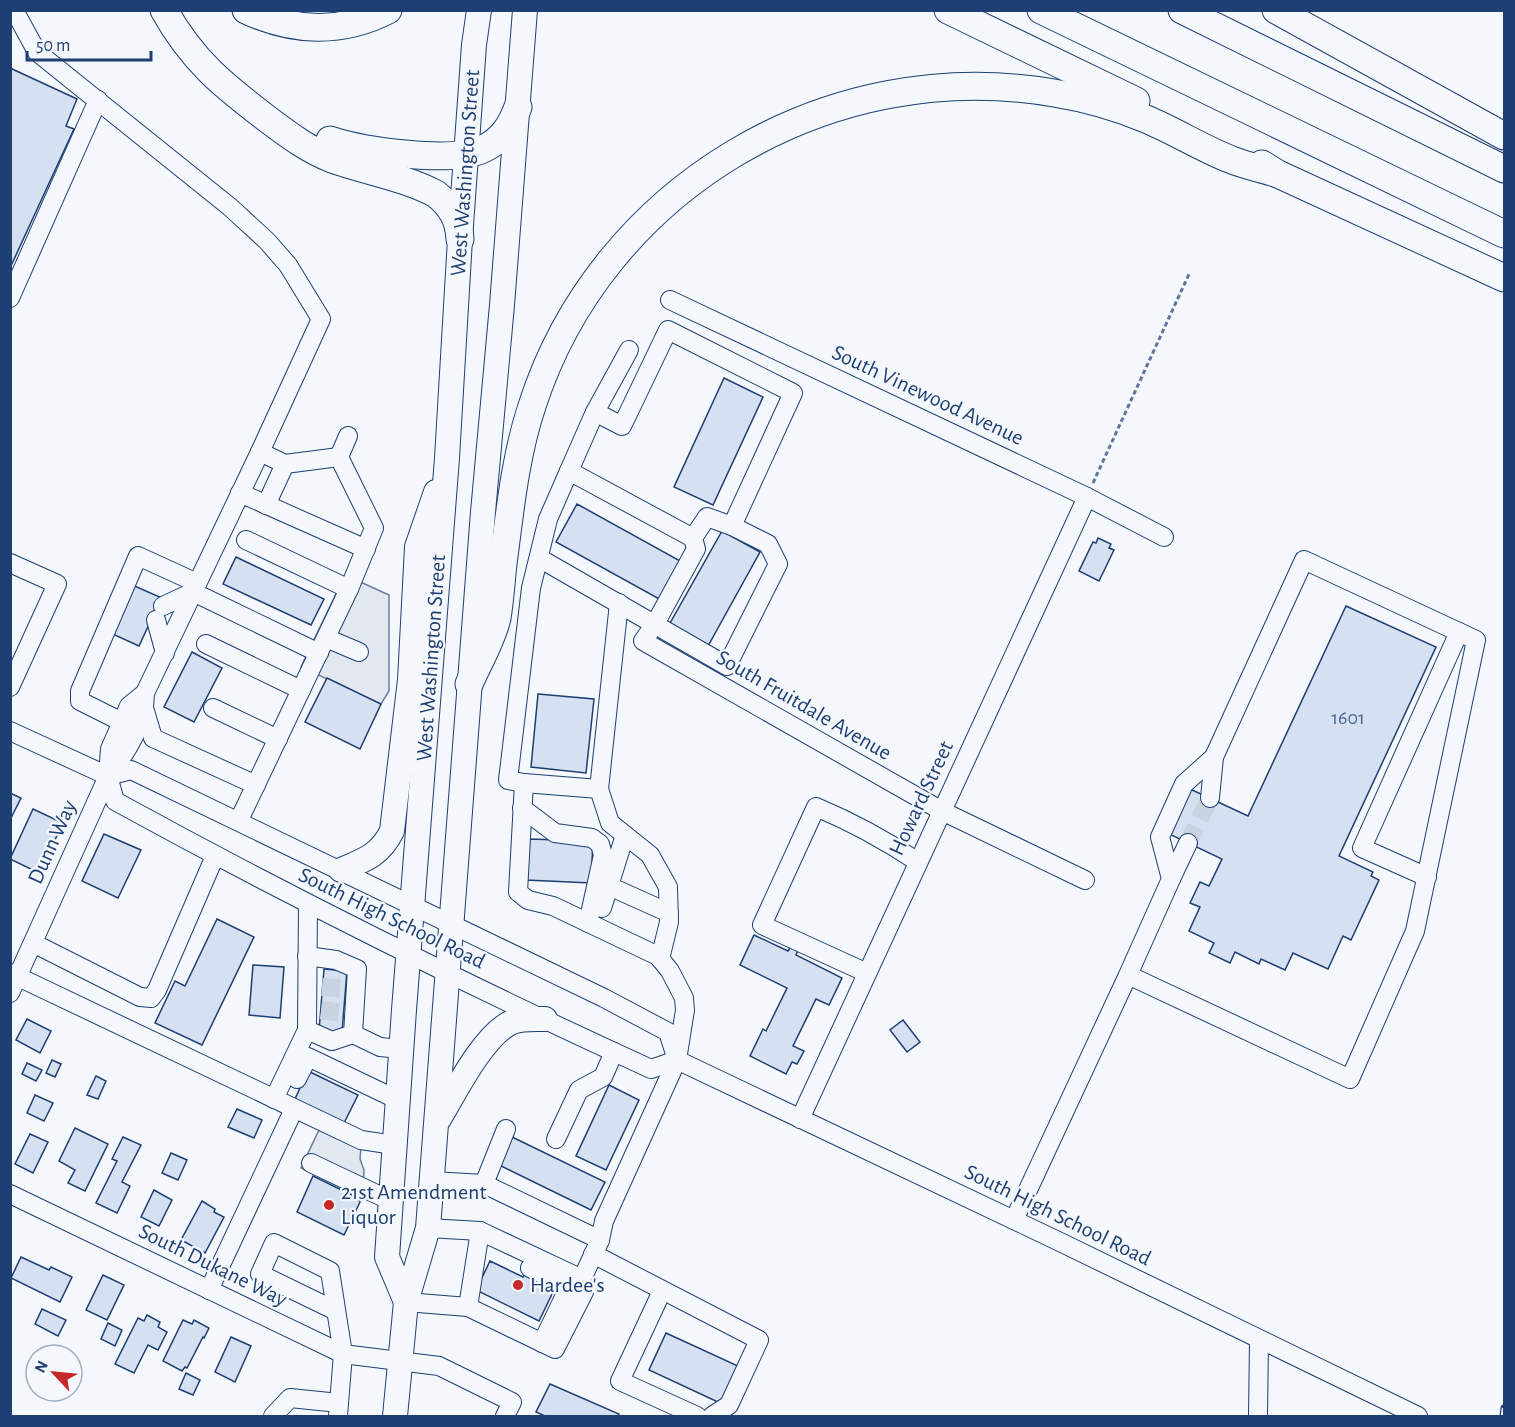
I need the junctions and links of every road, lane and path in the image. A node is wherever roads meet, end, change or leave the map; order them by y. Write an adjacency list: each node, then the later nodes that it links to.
1 (14, 10): 11 (street)
2 (164, 10): 13 (highway)
3 (246, 10): 4 (highway)
4 (388, 10)
5 (479, 10): 15 (main road, West Washington Street)
6 (525, 10): 12 (main road, West Washington Street)
7 (948, 10): 17 (highway)
8 (1041, 10): 18 (highway)
9 (1182, 10): 16 (highway)
10 (1276, 10): 14 (highway)
11 (98, 100): 22 (street); 27 (street)
12 (518, 107): 15 (highway); 51 (main road, West Washington Street)
13 (270, 120): 15 (highway); 19 (highway)
14 (1504, 136)
15 (467, 153): 19 (main road, West Washington Street)
16 (1504, 169)
17 (1278, 174): 21 (highway); 51 (highway)
18 (1504, 234)
19 (460, 239): 29 (main road, West Washington Street)
20 (1190, 272): 33 (path)
21 (1504, 278)
22 (10, 298)
23 (670, 300): 33 (street, South Vinewood Avenue)
24 (629, 350): 25 (street)
25 (595, 412): 31 (street); 35 (street)
26 (348, 436): 28 (street)
27 (260, 452): 30 (street); 32 (street)
28 (339, 457): 30 (street); 39 (street)
29 (447, 458): 72 (main road); 78 (main road, West Washington Street)
30 (285, 464): 34 (street)
31 (570, 471): 37 (street); 40 (street)
32 (240, 493): 34 (street); 42 (street)
33 (1087, 497): 36 (street, South Vinewood Avenue); 66 (street, Howard Street)
34 (266, 505): 39 (street)
35 (732, 526): 37 (street); 45 (street)
36 (1164, 537)
37 (693, 538): 45 (street)
38 (246, 540): 43 (street)
39 (366, 549): 43 (street)
40 (538, 558): 44 (street); 61 (street)
41 (10, 562): 52 (street)
42 (195, 587): 48 (street); 50 (street); 50 (street); 56 (street)
43 (349, 589): 48 (street)
44 (619, 603): 45 (street); 63 (street)
45 (655, 624): 66 (street, South Fruitdale Avenue)
46 (1459, 632): 59 (street); 73 (street); 73 (street)
47 (206, 644): 53 (street)
48 (323, 645): 49 (street); 53 (street)
49 (359, 652)
50 (165, 653): 54 (street)
51 (469, 684): 80 (main road, West Washington Street)
52 (10, 687)
53 (301, 690): 58 (street)
54 (145, 702): 56 (street); 60 (street); 62 (street)
55 (213, 708): 58 (street)
56 (122, 722): 60 (street)
57 (10, 731): 60 (street)
58 (278, 739): 62 (street)
59 (1214, 757): 64 (street); 74 (street)
60 (108, 776): 67 (street, South High School Road); 70 (street, South High School Road); 82 (street, Dunn Way)
61 (516, 782): 63 (street); 65 (street)
62 (256, 786): 67 (street)
63 (598, 789): 68 (street)
64 (1210, 798)
65 (522, 808): 81 (street); 81 (street)
66 (942, 811): 71 (street, Howard Street); 75 (street, South Fruitdale Avenue)
67 (239, 820): 72 (street, South High School Road)
68 (625, 835): 76 (street); 79 (street)
69 (1188, 843): 74 (street)
70 (215, 856): 77 (street, South High School Road); 82 (street)
71 (918, 862): 87 (street, Howard Street); 87 (street)
72 (341, 870): 78 (street, South High School Road)
73 (1427, 877): 88 (street)
74 (1171, 879): 88 (street)
75 (1084, 880)
76 (609, 886): 79 (street); 81 (street)
77 (308, 904): 83 (street, South High School Road); 84 (street)
78 (412, 905): 80 (street, South High School Road); 83 (main road, West Washington Street)
79 (669, 913): 85 (street)
80 (451, 925): 86 (main road, West Washington Street); 95 (street, South High School Road)
81 (592, 925): 85 (street)
82 (33, 943): 89 (street, Dunn Way)
83 (408, 954): 86 (street, South High School Road); 93 (main road, West Washington Street)
84 (308, 956): 91 (street); 92 (street)
85 (660, 959): 95 (street)
86 (448, 973): 90 (street, South High School Road); 101 (main road, West Washington Street)
87 (867, 974): 100 (street, Howard Street)
88 (1128, 975): 110 (street)
89 (13, 981): 97 (street)
90 (545, 1019): 94 (street, South High School Road); 101 (main road)
91 (307, 1030): 92 (street); 96 (street)
92 (353, 1034): 93 (street)
93 (401, 1049): 98 (main road, West Washington Street)
94 (614, 1052): 95 (street, South High School Road); 103 (street)
95 (677, 1060): 100 (street, South High School Road); 114 (street)
96 (285, 1075): 97 (street); 98 (street)
97 (274, 1099): 99 (street)
98 (398, 1100): 104 (main road, West Washington Street)
99 (294, 1109): 104 (street); 116 (street)
100 (800, 1119): 110 (street, South High School Road)
101 (436, 1123): 106 (main road, West Washington Street)
102 (506, 1130): 107 (street)
103 (556, 1139)
104 (394, 1146): 109 (main road, West Washington Street)
105 (311, 1163): 109 (street)
106 (432, 1181): 107 (street); 111 (main road, West Washington Street)
107 (484, 1184): 114 (street)
108 (10, 1194): 116 (street, South Dukane Way)
109 (391, 1201): 118 (main road, West Washington Street)
110 (1014, 1220): 121 (street, South High School Road)
111 (428, 1228): 112 (street); 118 (main road, West Washington Street)
112 (480, 1231): 113 (street); 119 (street)
113 (497, 1239): 115 (street); 122 (street)
114 (596, 1247): 115 (street); 117 (street)
115 (582, 1279): 122 (street)
116 (209, 1290): 123 (street, South Dukane Way)
117 (663, 1291): 129 (street); 130 (street)
118 (406, 1302): 119 (street); 124 (main road, West Washington Street)
119 (468, 1307): 122 (street)
120 (336, 1311): 123 (street)
121 (1259, 1340): 131 (street); 132 (street, South High School Road)
122 (542, 1343)
123 (344, 1354): 124 (street, South Dukane Way); 125 (street)
124 (399, 1363): 127 (main road, West Washington Street); 128 (street, South Dukane Way)
125 (338, 1410): 126 (street)
126 (273, 1416)
127 (395, 1416)
128 (505, 1416)
129 (697, 1416)
130 (712, 1416)
131 (1258, 1416)
132 (1418, 1416)

